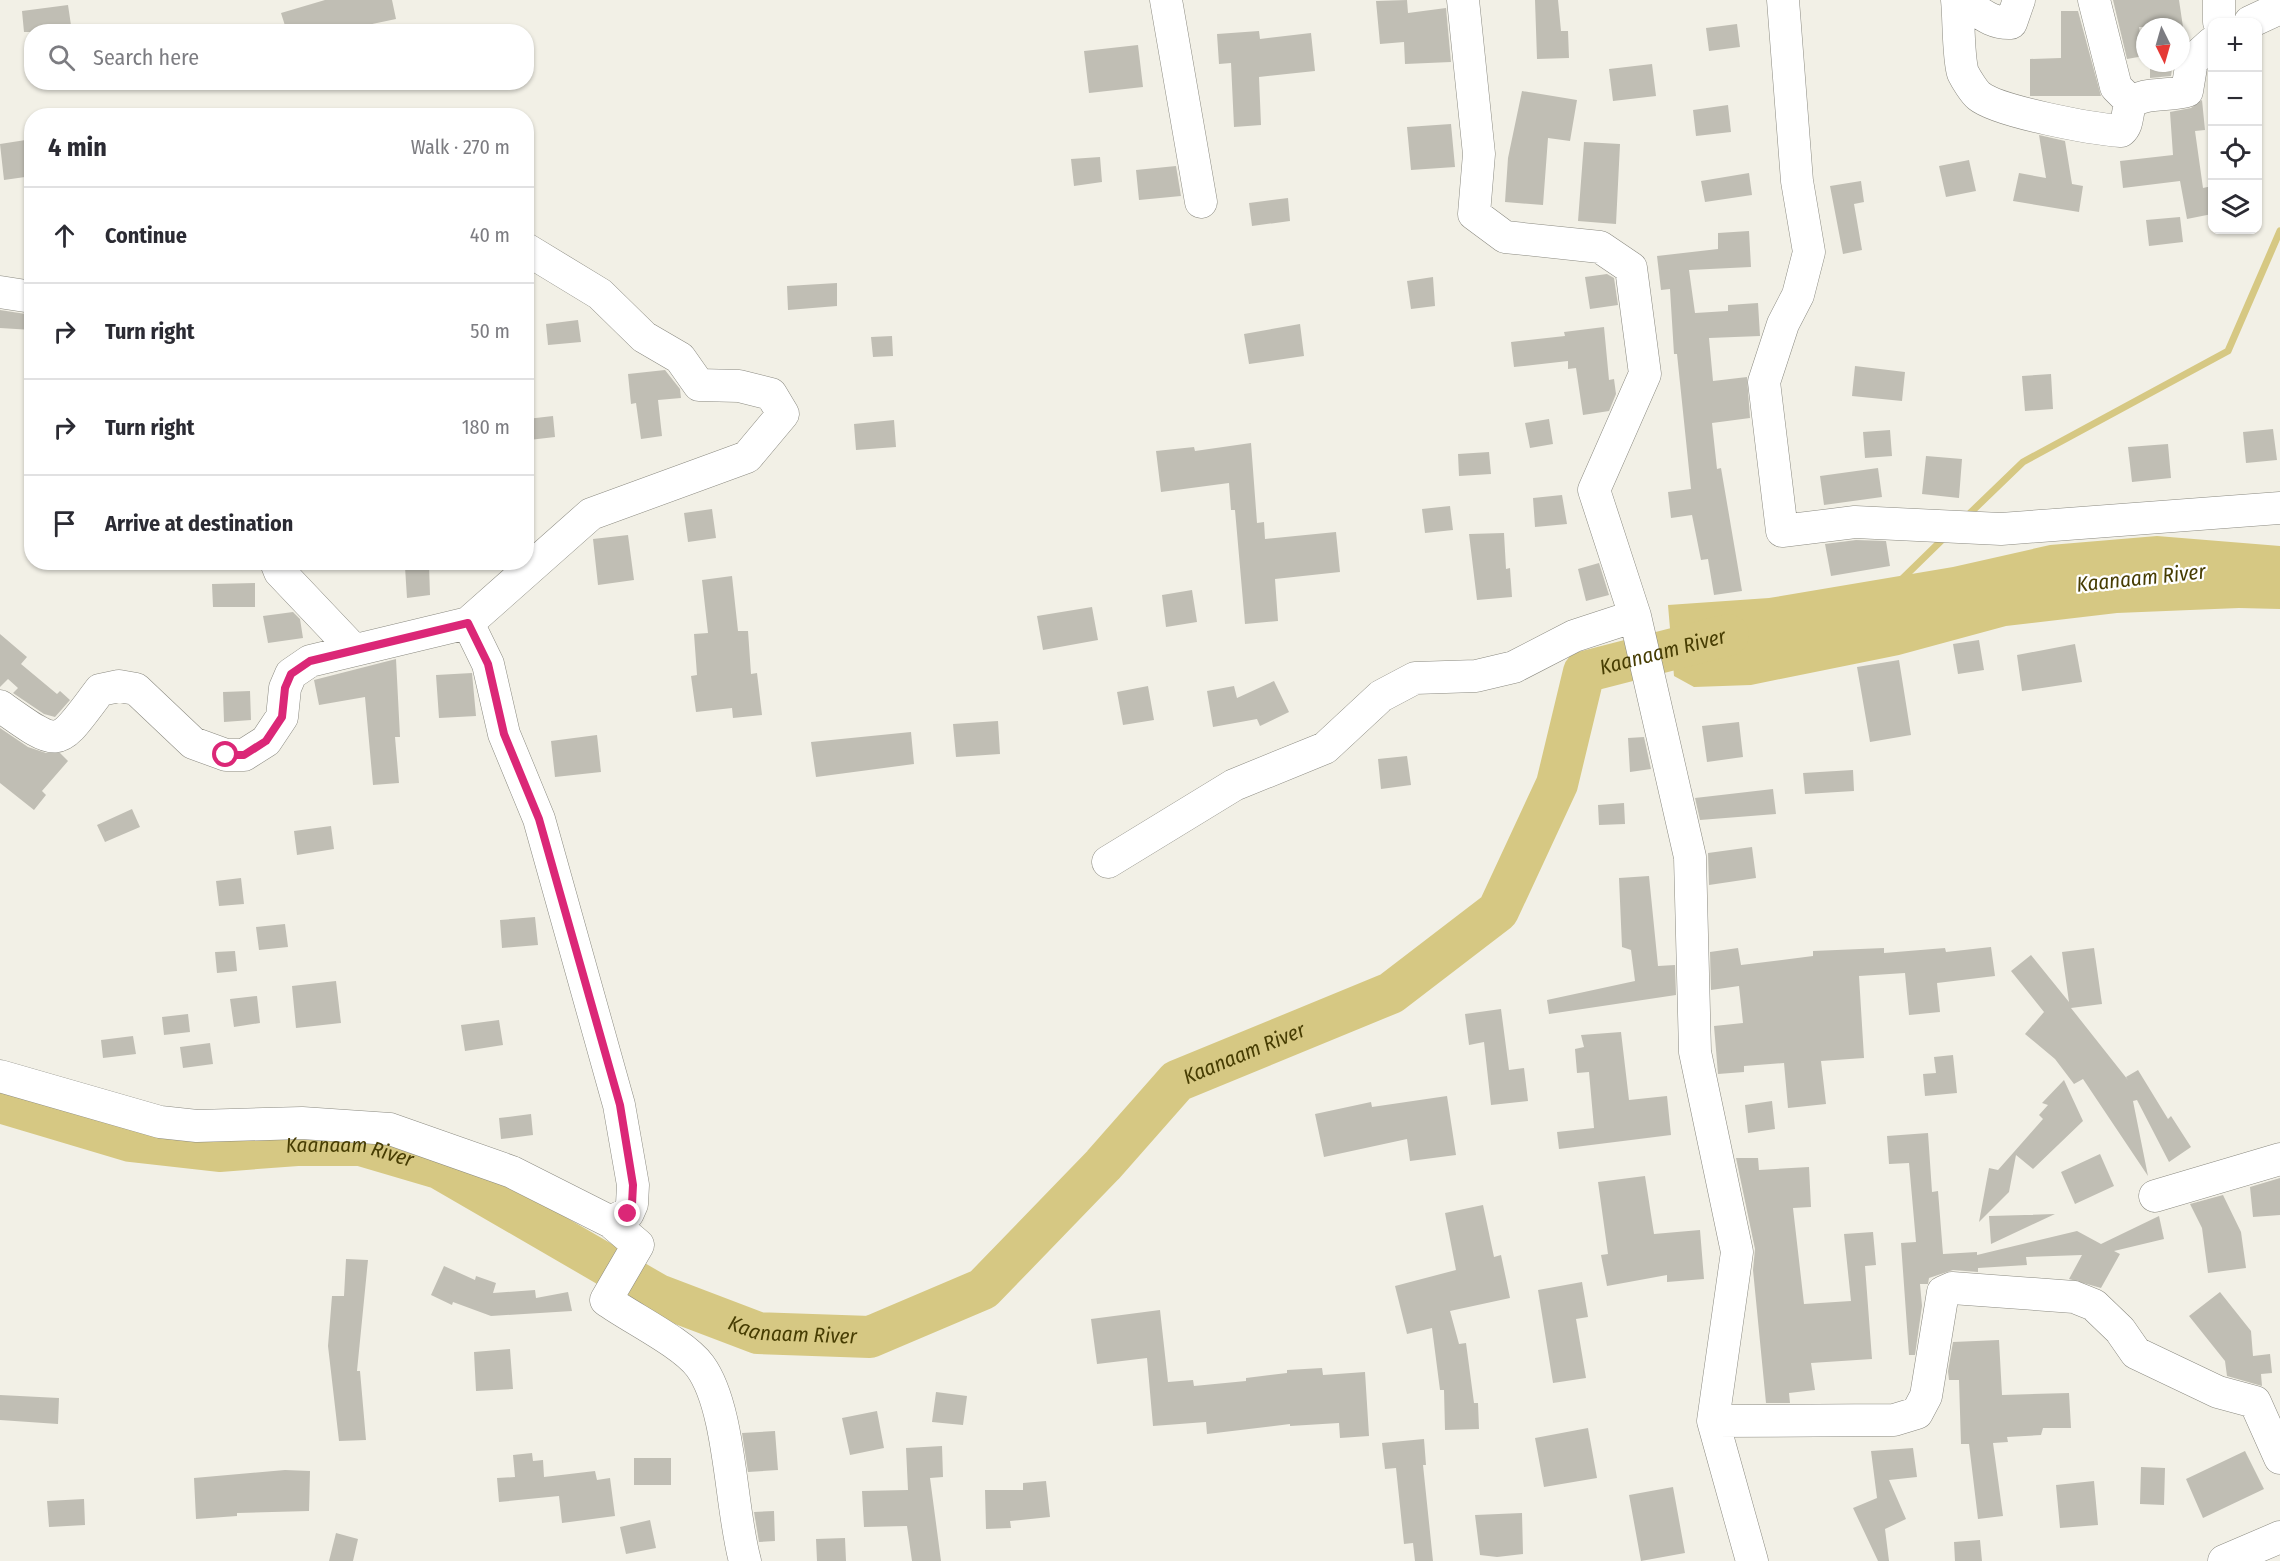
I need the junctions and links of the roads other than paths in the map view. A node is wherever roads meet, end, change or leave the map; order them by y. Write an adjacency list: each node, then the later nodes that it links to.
1 (1166, 0): 13 (street)
2 (1463, 0): 21 (street)
3 (1783, 0): 17 (street)
4 (1959, 0): 5 (street); 12 (street)
5 (2019, 0)
6 (2094, 0): 12 (street)
7 (2219, 0): 9 (street)
8 (2280, 8): 10 (street)
9 (2219, 18)
10 (2259, 18)
11 (2208, 47): 12 (street)
12 (2132, 103)
13 (1201, 202)
14 (534, 254): 18 (street)
15 (0, 292): 16 (street)
16 (24, 296)
17 (2280, 508)
18 (534, 565)
19 (279, 570): 23 (street)
20 (528, 570): 22 (street)
21 (1635, 616): 25 (street); 30 (street)
22 (468, 623): 23 (street); 29 (street)
23 (353, 650): 24 (street)
24 (0, 706)
25 (1108, 862)
26 (0, 1076): 29 (street)
27 (2280, 1159): 28 (street)
28 (2156, 1196)
29 (611, 1222): 33 (street)
30 (1713, 1421): 31 (street); 34 (street)
31 (2280, 1458)
32 (2280, 1537): 35 (street)
33 (745, 1561)
34 (1752, 1561)
35 (2223, 1561)

